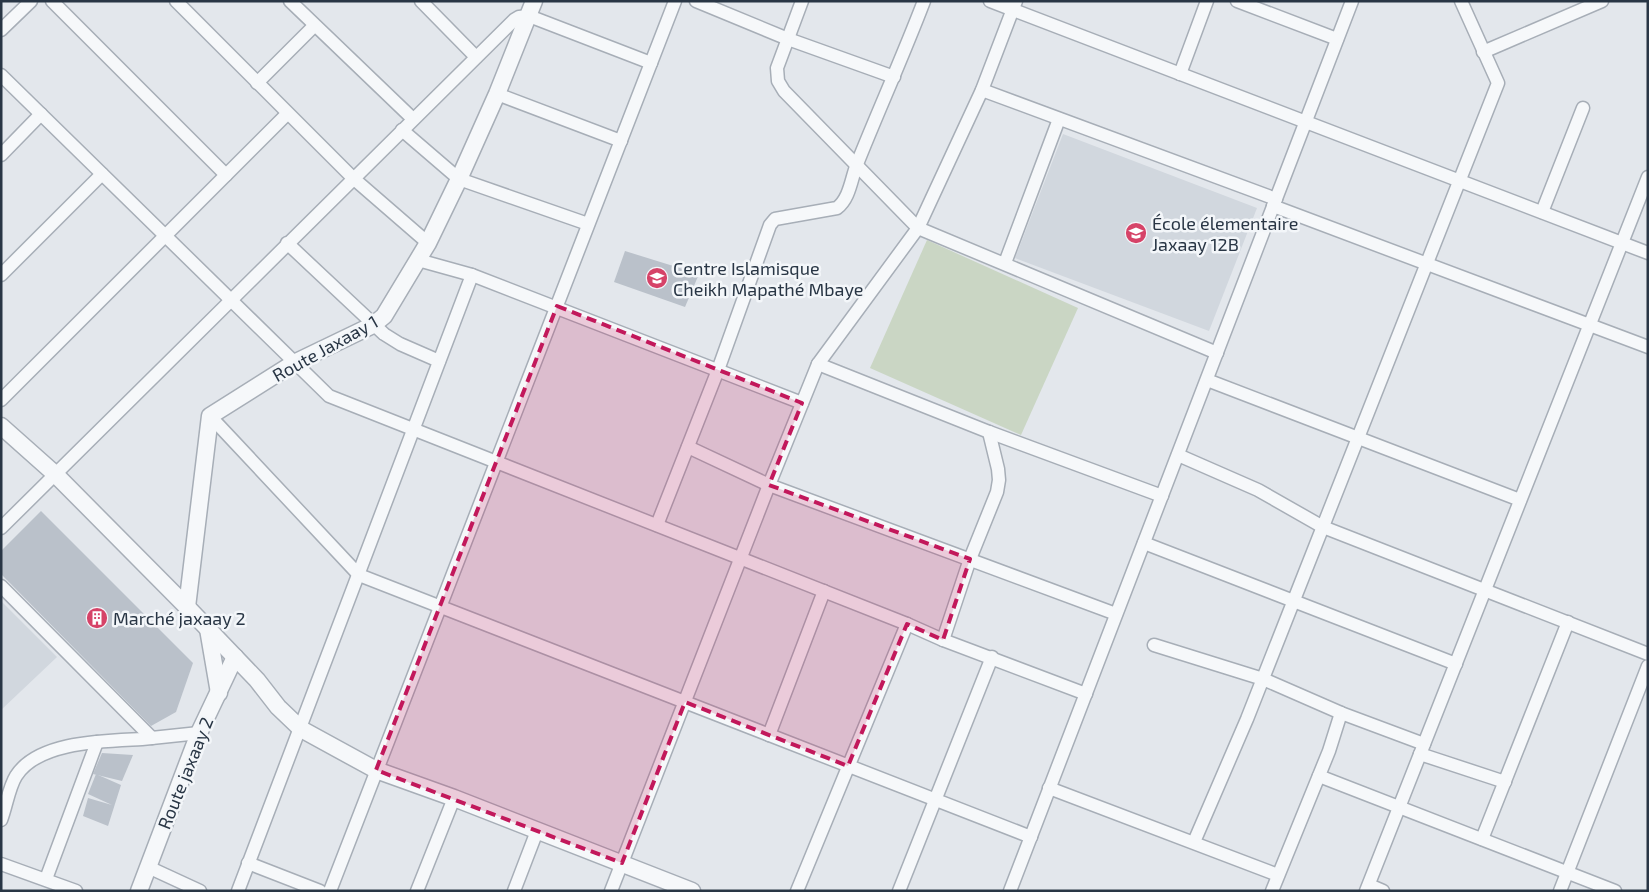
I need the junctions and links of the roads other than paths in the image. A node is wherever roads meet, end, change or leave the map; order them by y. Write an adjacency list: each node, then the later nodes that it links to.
1 (31, 1): 19 (street)
2 (52, 1): 42 (street)
3 (290, 1): 18 (street)
4 (421, 1): 23 (street)
5 (675, 1): 24 (street)
6 (696, 1): 20 (street)
7 (802, 1): 20 (street)
8 (924, 1): 27 (street)
9 (990, 1): 16 (street)
10 (1208, 1): 25 (street)
11 (1237, 1): 21 (street)
12 (1352, 1): 21 (street)
13 (1460, 1): 22 (street)
14 (1602, 1): 22 (street)
15 (177, 2): 28 (street)
16 (1014, 6): 25 (street); 29 (street)
17 (532, 9): 23 (street); 24 (street); 30 (street, Route Jaxaay 1)
18 (314, 26): 28 (street); 34 (street)
19 (1, 30)
20 (788, 39): 27 (street); 40 (street)
21 (1337, 39): 36 (street)
22 (1483, 52): 46 (street)
23 (476, 57): 34 (street)
24 (651, 63): 38 (street)
25 (1180, 74): 36 (street)
26 (1, 75): 32 (street)
27 (894, 77): 40 (street)
28 (257, 83): 33 (street)
29 (982, 90): 35 (street); 50 (street)
30 (497, 94): 38 (street); 45 (street, Route Jaxaay 1)
31 (1583, 108): 48 (street)
32 (41, 114): 39 (street); 41 (street)
33 (287, 114): 42 (street); 44 (street)
34 (413, 119): 37 (street)
35 (1059, 119): 47 (street); 57 (street)
36 (1306, 122): 46 (street); 47 (street)
37 (402, 130): 44 (street); 45 (street)
38 (621, 141): 49 (street)
39 (1, 155)
40 (856, 166): 50 (street); 70 (street)
41 (102, 174): 51 (street); 59 (street)
42 (226, 175): 51 (street)
43 (1648, 177): 53 (street)
44 (353, 178): 52 (street); 54 (street)
45 (459, 179): 49 (street); 52 (street, Route Jaxaay 1)
46 (1459, 181): 48 (street); 58 (street)
47 (1275, 203): 58 (street); 66 (street)
48 (1542, 212): 53 (street)
49 (588, 224): 62 (street)
50 (918, 228): 57 (street); 69 (street)
51 (164, 235): 61 (street); 72 (street)
52 (428, 243): 56 (street, Route Jaxaay 1)
53 (1622, 243): 55 (street); 64 (street)
54 (287, 244): 61 (street); 63 (street)
55 (1648, 253)
56 (418, 260): 60 (street); 63 (street, Route Jaxaay 1)
57 (1005, 263): 66 (street)
58 (1426, 264): 64 (street); 78 (street)
59 (1, 275)
60 (472, 275): 62 (street); 67 (street)
61 (231, 300): 68 (street); 82 (street)
62 (557, 306): 70 (street); 81 (street)
63 (373, 325): 67 (street); 68 (street, Route Jaxaay 1)
64 (1589, 325): 65 (street); 85 (street)
65 (1648, 347)
66 (1217, 353): 71 (street)
67 (439, 361): 76 (street)
68 (294, 363): 74 (street, Route Jaxaay 1); 76 (street)
69 (818, 364): 73 (street); 77 (street)
70 (718, 370): 73 (street); 79 (street)
71 (1206, 380): 78 (street); 80 (street)
72 (1, 400)
73 (802, 403): 83 (street)
74 (210, 416): 92 (street); 98 (street)
75 (1, 426): 82 (street)
76 (414, 429): 81 (street); 92 (street)
77 (989, 432): 84 (street); 91 (street)
78 (1358, 438): 85 (street); 87 (street)
79 (688, 447): 83 (street); 86 (street)
80 (1178, 455): 84 (street); 87 (street)
81 (496, 462): 86 (street); 97 (street)
82 (55, 474): 88 (street); 98 (street)
83 (769, 485): 90 (street); 91 (street)
84 (1162, 496): 89 (street)
85 (1520, 500): 94 (street)
86 (657, 525): 90 (street)
87 (1323, 527): 94 (street); 96 (street)
88 (1, 528)
89 (1144, 543): 96 (street); 99 (street)
90 (740, 558): 95 (street); 113 (street)
91 (970, 559): 99 (street); 103 (street)
92 (359, 575): 97 (street); 115 (street)
93 (1, 586): 118 (street)
94 (1485, 590): 100 (street); 108 (street)
95 (824, 591): 101 (street); 117 (street)
96 (1294, 601): 108 (street); 110 (street)
97 (440, 606): 113 (street); 122 (street)
98 (187, 607): 102 (street)
99 (1116, 614): 112 (street)
100 (1568, 622): 105 (street); 124 (street)
101 (907, 624): 103 (street); 121 (street)
102 (208, 629): 106 (street); 111 (street)
103 (943, 640): 107 (street)
104 (1154, 645): 110 (street)
105 (1648, 654)
106 (235, 657): 111 (street, Route jaxaay 2); 115 (street)
107 (992, 657): 112 (street); 127 (street)
108 (1456, 664): 120 (street)
109 (1648, 666): 138 (street)
110 (1263, 679): 114 (street); 133 (street)
111 (219, 694): 116 (street, Route jaxaay 2)
112 (1086, 694): 125 (street)
113 (684, 702): 117 (street); 135 (street)
114 (1341, 713): 120 (street); 123 (street)
115 (300, 729): 122 (street); 134 (street)
116 (199, 734): 118 (street); 137 (street, Route jaxaay 2)
117 (769, 735): 121 (street)
118 (152, 738): 119 (street)
119 (97, 742): 129 (street); 140 (street)
120 (1422, 749): 124 (street); 128 (street)
121 (848, 766): 127 (street); 152 (street)
122 (376, 770): 126 (street); 147 (street)
123 (1319, 776): 128 (street); 139 (street)
124 (1505, 782): 132 (street)
125 (1049, 788): 131 (street); 133 (street)
126 (454, 798): 130 (street); 148 (street)
127 (935, 800): 131 (street); 153 (street)
128 (1400, 807): 132 (street); 141 (street)
129 (1, 820)
130 (537, 830): 135 (street); 149 (street)
131 (1031, 837): 154 (street)
132 (1482, 839): 138 (street)
133 (1194, 842): 139 (street)
134 (248, 863): 145 (street); 146 (street)
135 (622, 863): 150 (street); 151 (street)
136 (1, 864): 140 (street)
137 (148, 867): 143 (street, Route jaxaay 2); 144 (street)
138 (1567, 872): 157 (street); 158 (street)
139 (1278, 874): 155 (street)
140 (46, 879): 142 (street)
141 (1368, 888): 156 (street)
142 (76, 891)
143 (139, 891)
144 (200, 891)
145 (238, 891)
146 (320, 891)
147 (330, 891)
148 (417, 891)
149 (514, 891)
150 (611, 891)
151 (692, 891)
152 (797, 891)
153 (899, 891)
154 (1010, 891)
155 (1272, 891)
156 (1383, 891)
157 (1560, 891)
158 (1615, 891)

